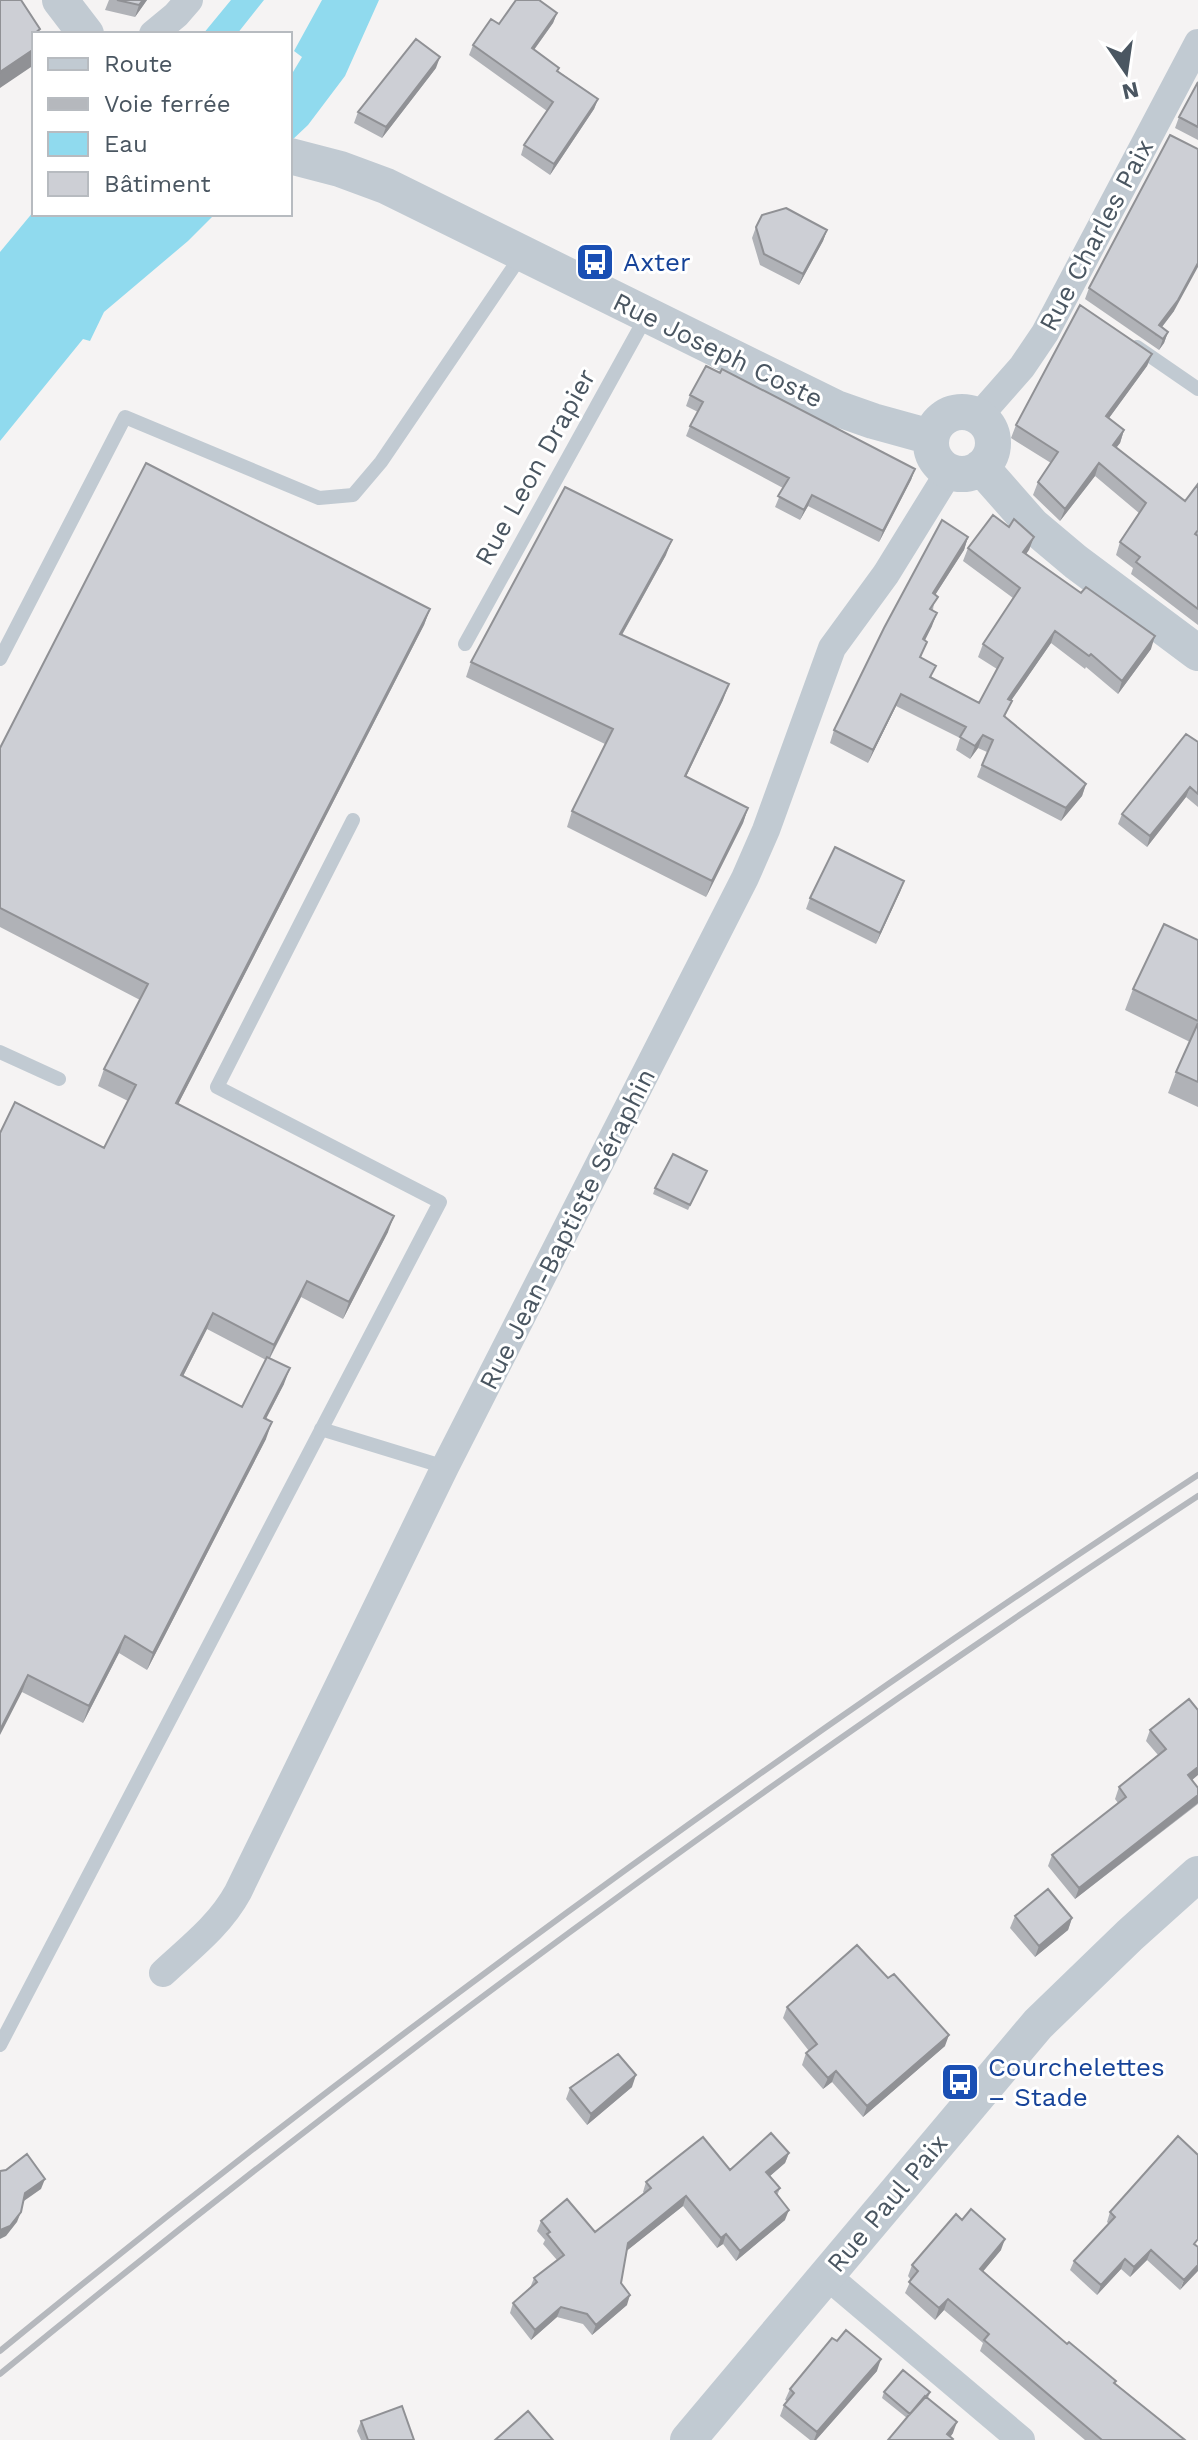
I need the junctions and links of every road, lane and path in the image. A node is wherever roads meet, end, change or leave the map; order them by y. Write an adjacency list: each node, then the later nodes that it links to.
1 (60, 0): 3 (street)
2 (189, 0): 4 (street)
3 (84, 32)
4 (155, 32)
5 (1198, 43): 11 (street, Rue Charles Paix)
6 (297, 158): 7 (street, Rue Joseph Coste)
7 (524, 253): 8 (street, Rue Joseph Coste); 16 (lane)
8 (647, 314): 12 (street, Rue Joseph Coste); 14 (lane, Rue Leon Drapier)
9 (1125, 339): 10 (lane)
10 (1198, 389)
11 (978, 417): 12 (street); 13 (street)
12 (931, 437): 13 (street)
13 (965, 470): 15 (street); 21 (street, Rue Jean-Baptiste Séraphin)
14 (465, 644)
15 (1198, 653)
16 (0, 659)
17 (353, 820): 20 (lane)
18 (0, 1052): 19 (lane)
19 (59, 1079)
20 (321, 1429): 21 (lane); 24 (lane)
21 (445, 1467): 23 (street, Rue Jean-Baptiste Séraphin)
22 (1198, 1874): 25 (street, Rue Paul Paix)
23 (163, 1973)
24 (0, 2045)
25 (826, 2275): 26 (street, Rue Paul Paix); 27 (street)
26 (688, 2440)
27 (1021, 2440)

